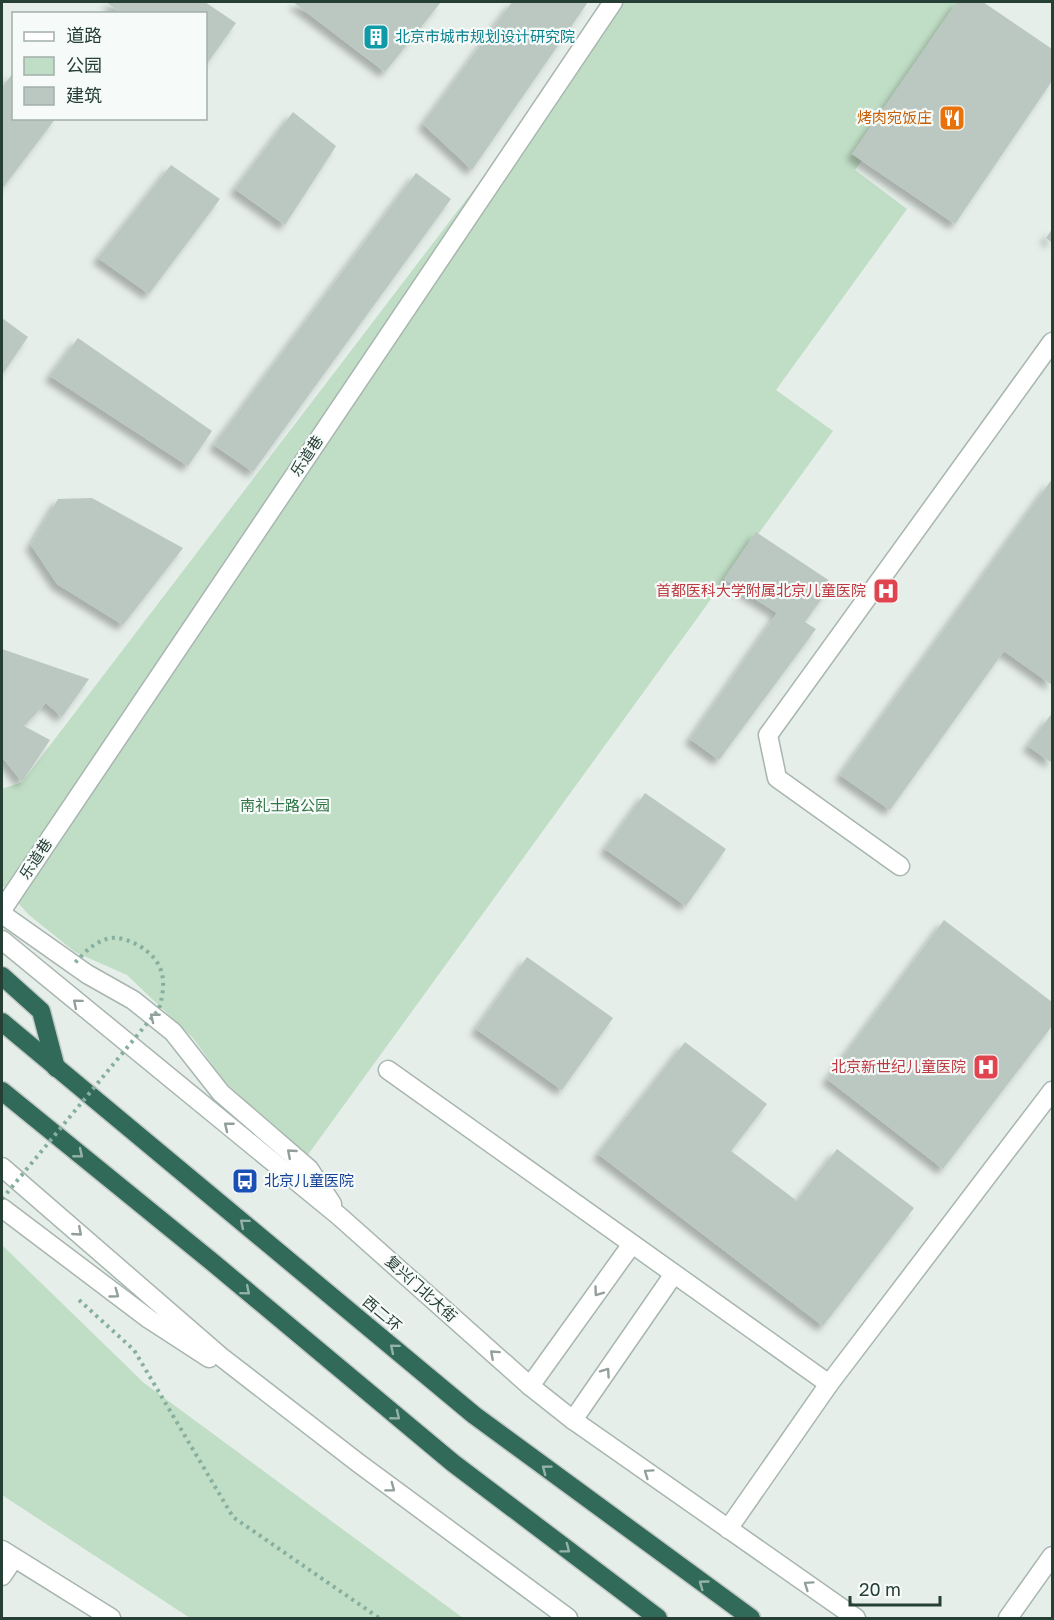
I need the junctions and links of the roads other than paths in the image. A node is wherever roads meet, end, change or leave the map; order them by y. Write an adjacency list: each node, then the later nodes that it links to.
1 (613, 2): 4 (street, 乐道巷)
2 (1053, 342): 3 (street)
3 (900, 866)
4 (2, 912): 16 (street, one-way to 4)
5 (2, 940): 16 (street, 复兴门北大街, one-way to 5)
6 (2, 976): 8 (highway)
7 (2, 1022): 8 (highway, 西二环)
8 (56, 1068): 30 (highway, 西二环, one-way to 8)
9 (387, 1070): 17 (street)
10 (2, 1091): 13 (highway)
11 (1053, 1091): 19 (street)
12 (2, 1100): 13 (highway)
13 (33, 1118): 29 (highway, one-way to 29)
14 (2, 1167): 22 (street, one-way to 22)
15 (2, 1208): 22 (street, one-way to 22)
16 (339, 1216): 20 (street, 复兴门北大街, one-way to 16)
17 (632, 1244): 18 (street); 20 (street, one-way to 20)
18 (675, 1274): 19 (street); 21 (street, one-way to 18)
19 (829, 1384): 23 (street)
20 (530, 1386): 21 (street, 复兴门北大街)
21 (573, 1420): 23 (street, 复兴门北大街, one-way to 21)
22 (306, 1423): 28 (street, one-way to 28)
23 (728, 1529): 31 (street, 复兴门北大街, one-way to 23)
24 (8, 1554): 26 (street); 27 (street)
25 (1053, 1556): 32 (street)
26 (2, 1576)
27 (111, 1618)
28 (568, 1618)
29 (658, 1618)
30 (751, 1618)
31 (856, 1618)
32 (1008, 1618)

